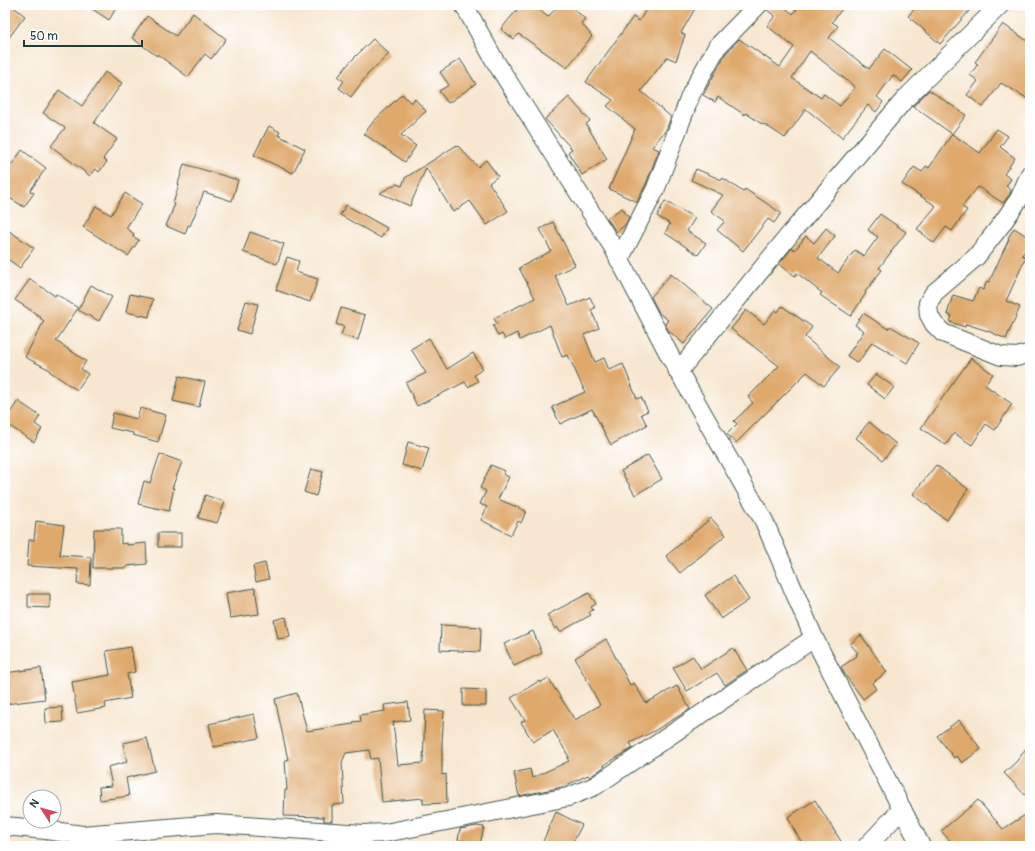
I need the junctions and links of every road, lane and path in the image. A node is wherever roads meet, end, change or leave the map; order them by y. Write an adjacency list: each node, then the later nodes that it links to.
1 (464, 5): 5 (street)
2 (758, 5): 5 (street)
3 (1000, 5): 7 (street)
4 (1030, 174): 6 (street)
5 (619, 260): 7 (street)
6 (1030, 353)
7 (678, 372): 8 (street)
8 (814, 638): 9 (street); 10 (street)
9 (902, 809): 11 (street); 12 (street)
10 (5, 826)
11 (867, 846)
12 (921, 846)

